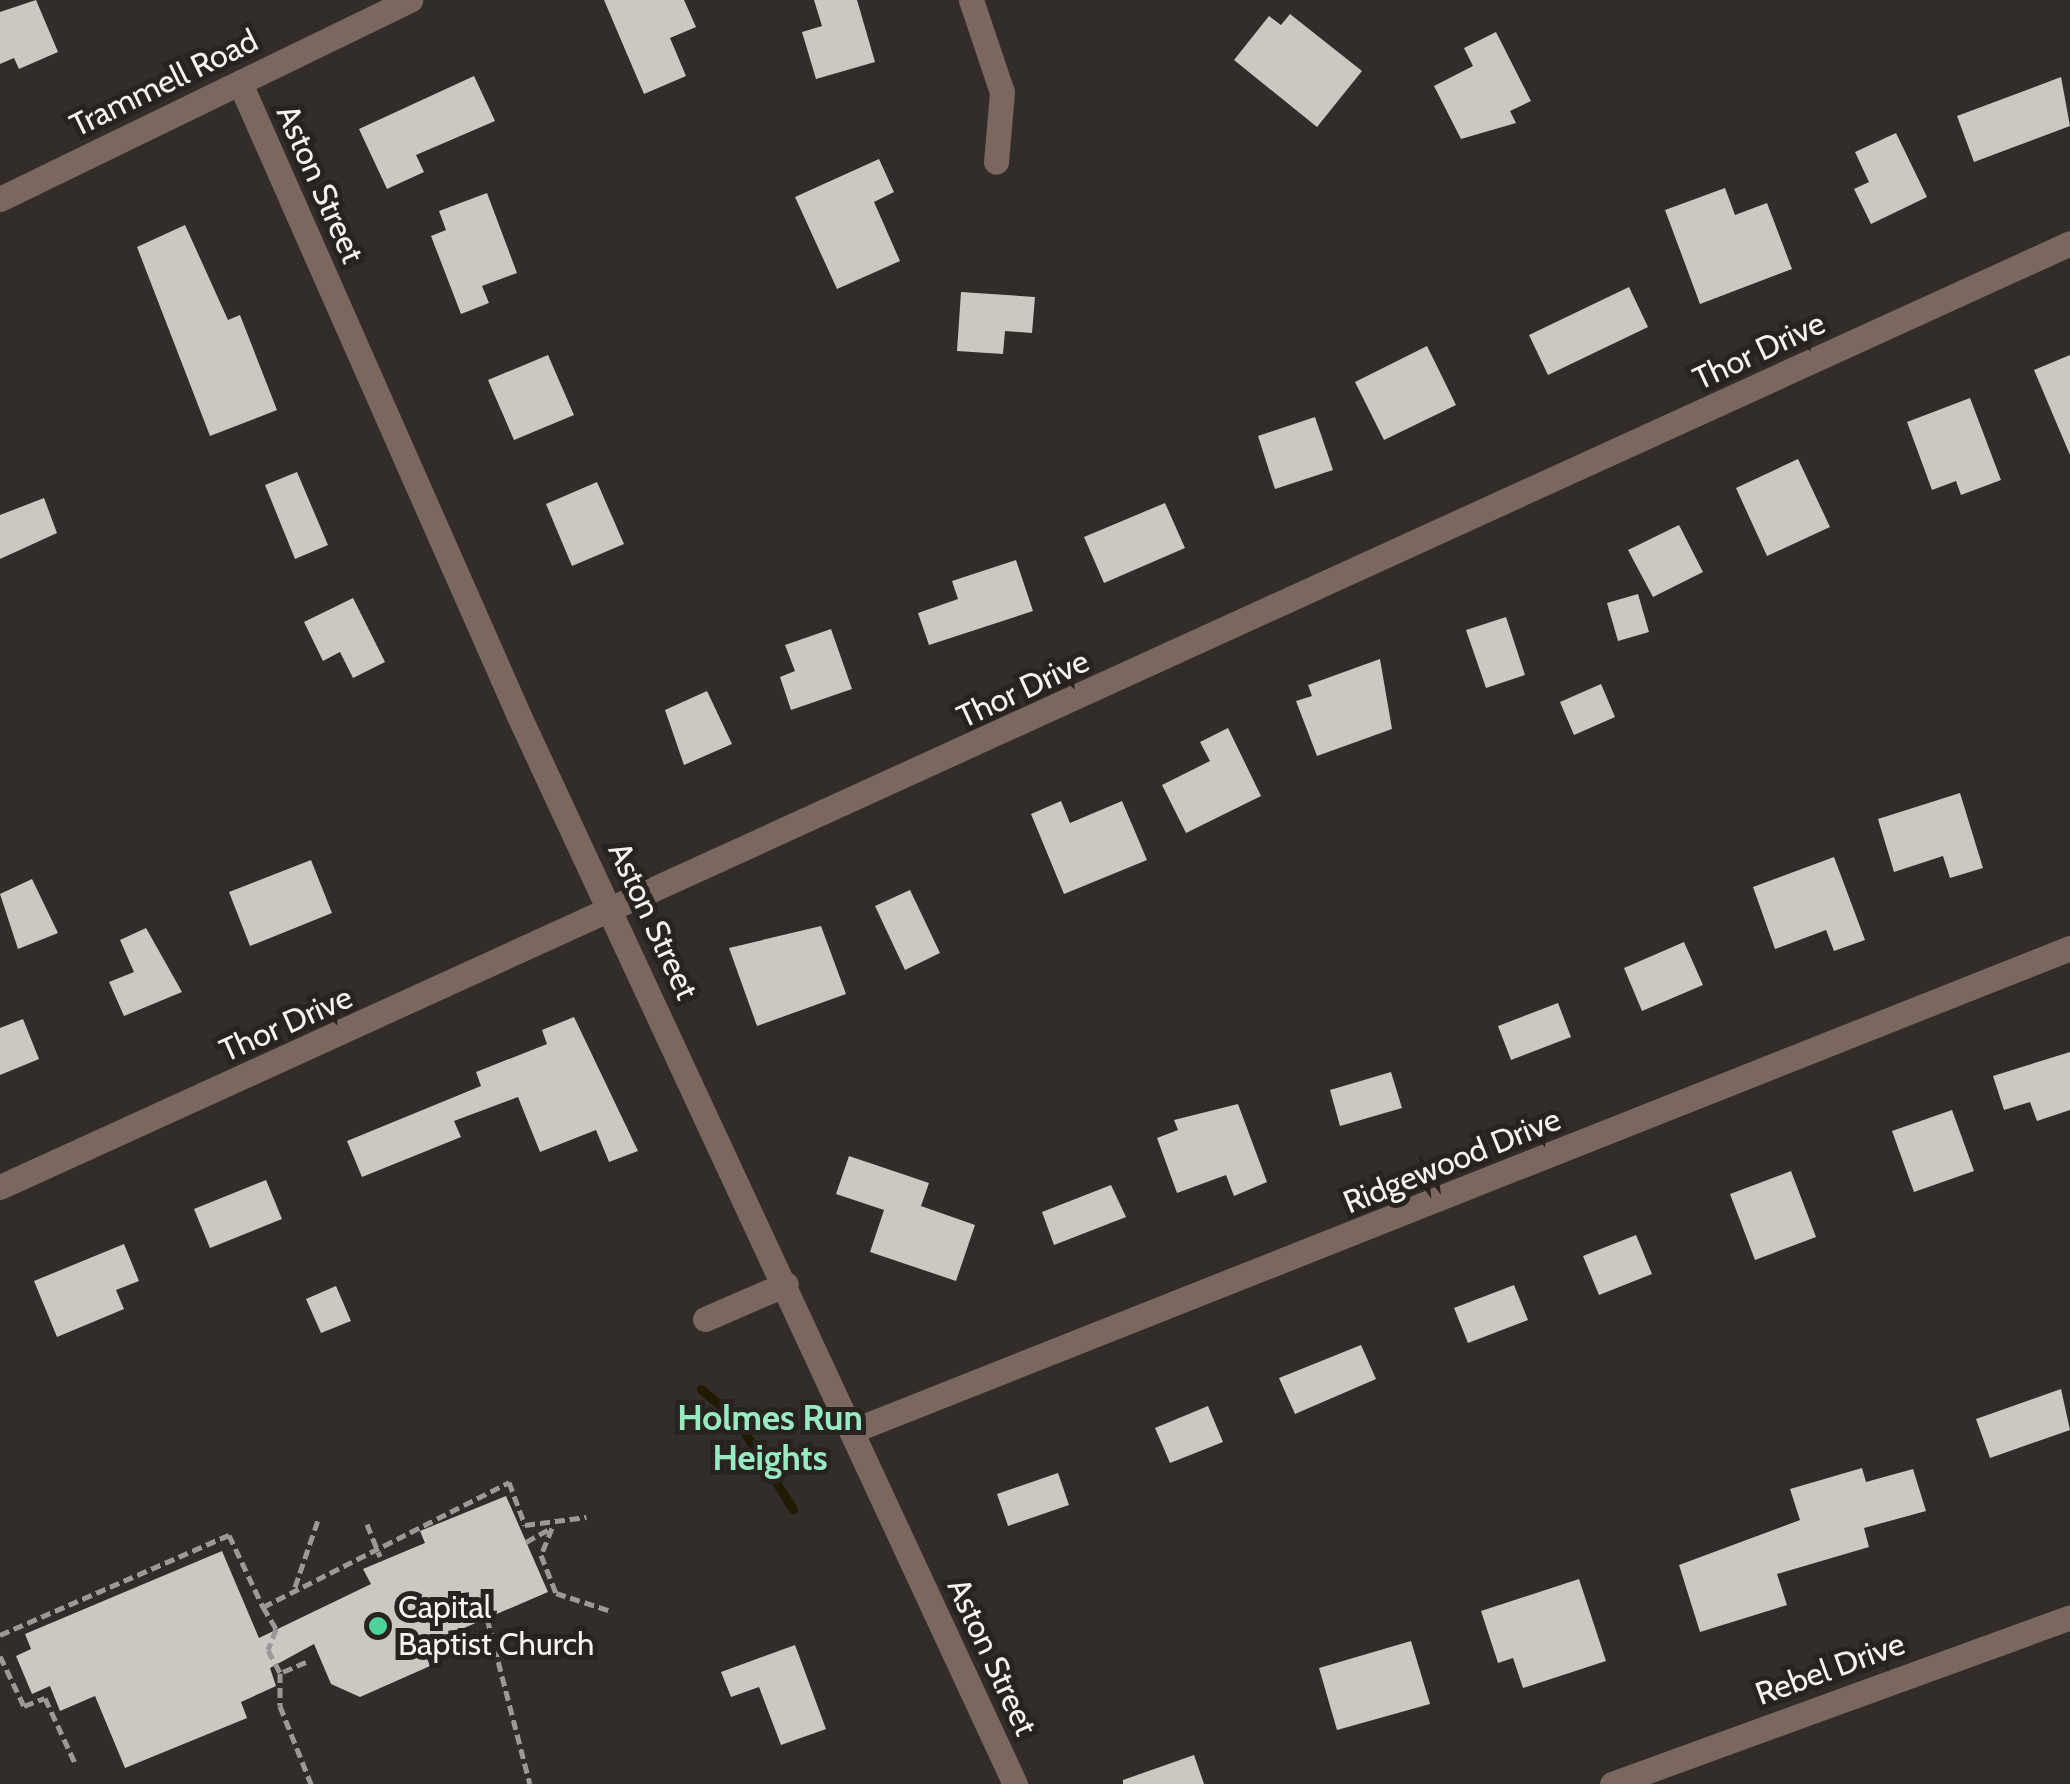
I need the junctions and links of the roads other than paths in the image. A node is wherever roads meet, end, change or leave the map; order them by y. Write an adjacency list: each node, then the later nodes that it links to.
1 (410, 0): 3 (street, Trammell Road)
2 (971, 0): 4 (street)
3 (240, 83): 5 (street, Trammell Road); 7 (street, Aston Street)
4 (996, 162)
5 (0, 199)
6 (2070, 244): 7 (street, Thor Drive)
7 (612, 912): 9 (street, Thor Drive); 10 (street, Aston Street)
8 (2070, 948): 12 (street, Ridgewood Drive)
9 (0, 1187)
10 (786, 1284): 11 (street); 12 (street, Aston Street)
11 (705, 1319)
12 (857, 1429): 14 (street, Aston Street)
13 (2070, 1616): 15 (street, Rebel Drive)
14 (1015, 1784)
15 (1612, 1784)

